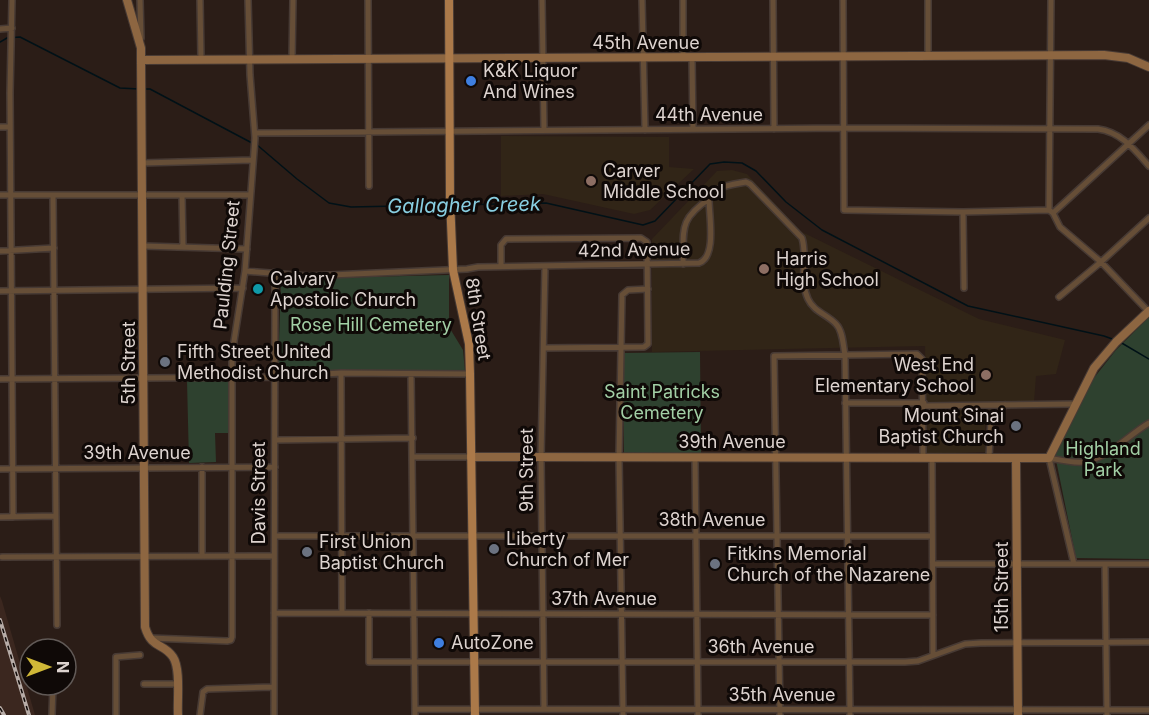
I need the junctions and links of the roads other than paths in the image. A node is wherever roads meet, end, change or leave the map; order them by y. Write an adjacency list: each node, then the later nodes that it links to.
1 (12, 0): 17 (street)
2 (127, 0): 18 (street, 5th Street)
3 (140, 0): 18 (street)
4 (200, 0): 26 (street)
5 (248, 0): 30 (street, Paulding Street)
6 (292, 0): 31 (street)
7 (368, 0): 32 (street)
8 (449, 0): 27 (main road, 8th Street)
9 (542, 0): 28 (street)
10 (642, 0): 23 (street)
11 (683, 0): 24 (street)
12 (773, 0): 19 (street)
13 (843, 0): 20 (street)
14 (928, 0): 21 (street)
15 (1051, 0): 22 (street)
16 (0, 29): 17 (street)
17 (12, 30): 36 (street)
18 (141, 48): 29 (street, 5th Street)
19 (773, 56): 20 (street, 45th Avenue); 25 (street, 45th Avenue); 38 (street)
20 (844, 56): 21 (street, 45th Avenue); 39 (street)
21 (928, 56): 22 (street, 45th Avenue)
22 (1051, 56): 33 (street, 45th Avenue); 40 (street)
23 (645, 58): 24 (street, 45th Avenue); 28 (street, 45th Avenue); 42 (street)
24 (683, 58): 25 (street, 45th Avenue)
25 (692, 58): 37 (street)
26 (201, 59): 29 (street, 45th Avenue); 30 (street, 45th Avenue)
27 (449, 59): 28 (street, 45th Avenue); 32 (street, 45th Avenue); 44 (main road, 8th Street)
28 (542, 59): 41 (street)
29 (141, 60): 48 (street, 5th Street)
30 (249, 60): 31 (street, 45th Avenue); 45 (street, Paulding Street)
31 (292, 60): 32 (street, 45th Avenue)
32 (368, 60): 43 (street)
33 (1149, 67)
34 (1149, 125): 46 (street)
35 (0, 127): 36 (street)
36 (10, 127): 52 (street)
37 (693, 129): 38 (street, 44th Avenue); 42 (street, 44th Avenue)
38 (774, 129): 39 (street, 44th Avenue)
39 (844, 129): 40 (street, 44th Avenue); 58 (street)
40 (1051, 129): 46 (street, 44th Avenue); 59 (street)
41 (544, 130): 42 (street, 44th Avenue); 44 (street, 44th Avenue)
42 (645, 130)
43 (368, 132): 44 (street, 44th Avenue); 45 (street, 44th Avenue); 50 (street)
44 (450, 132): 72 (main road, 8th Street)
45 (255, 136): 47 (street, Paulding Street)
46 (1129, 144): 49 (street, 44th Avenue); 59 (street)
47 (252, 160): 48 (street); 56 (street, Paulding Street)
48 (142, 163): 54 (street, 5th Street)
49 (1149, 166)
50 (369, 186)
51 (0, 195): 52 (street)
52 (11, 195): 53 (street); 65 (street)
53 (52, 195): 54 (street); 63 (street)
54 (142, 195): 55 (street); 61 (street, 5th Street)
55 (182, 195): 56 (street); 62 (street)
56 (250, 195): 64 (street, Paulding Street)
57 (709, 199): 68 (street); 68 (street, 42nd Avenue); 86 (street)
58 (963, 212): 59 (street); 77 (street)
59 (1051, 212): 67 (street)
60 (1149, 218): 67 (street)
61 (143, 246): 62 (street); 75 (street, 5th Street)
62 (183, 247): 64 (street)
63 (54, 248): 65 (street); 79 (street)
64 (247, 249): 73 (street, Paulding Street)
65 (12, 250): 66 (street); 81 (street)
66 (0, 251)
67 (1101, 262): 82 (street); 83 (street)
68 (683, 264): 69 (street, 42nd Avenue)
69 (648, 265): 70 (street); 71 (street, 42nd Avenue); 78 (street)
70 (501, 266): 71 (street, 42nd Avenue); 72 (street, 42nd Avenue)
71 (545, 266): 84 (street, 9th Street)
72 (453, 270): 74 (street, 42nd Avenue); 89 (main road, 8th Street)
73 (245, 272): 74 (street, 42nd Avenue); 76 (street, Paulding Street)
74 (275, 272): 91 (street, Davis Street)
75 (143, 288): 76 (street); 79 (street); 95 (street, 5th Street)
76 (243, 288): 90 (street, Paulding Street)
77 (964, 288)
78 (648, 289): 85 (street); 85 (street)
79 (54, 290): 81 (street); 94 (street)
80 (0, 291): 81 (street)
81 (12, 291): 93 (street)
82 (1059, 297)
83 (1149, 311): 97 (street)
84 (544, 348): 85 (street); 106 (street, 9th Street)
85 (621, 348): 107 (street)
86 (845, 355): 96 (street); 98 (street); 109 (street)
87 (341, 373): 88 (street); 91 (street); 102 (street)
88 (411, 374): 89 (street); 101 (street)
89 (470, 374): 105 (main road, 8th Street)
90 (231, 377): 91 (street); 95 (street); 116 (street, Paulding Street)
91 (274, 377): 103 (street, Davis Street)
92 (0, 379): 93 (street)
93 (12, 379): 94 (street); 121 (street)
94 (55, 379): 95 (street); 118 (street)
95 (143, 379): 119 (street, 5th Street)
96 (845, 403): 98 (street); 112 (street)
97 (1075, 404): 99 (street); 114 (street)
98 (924, 405): 99 (street); 110 (street)
99 (1005, 405): 111 (street)
100 (1149, 423): 114 (street)
101 (413, 438): 102 (street); 104 (street)
102 (342, 439): 103 (street); 133 (street)
103 (275, 440): 117 (street, Davis Street)
104 (413, 457): 105 (street, 39th Avenue); 134 (street)
105 (471, 457): 106 (street, 39th Avenue); 129 (main road, 8th Street)
106 (541, 457): 107 (street, 39th Avenue); 130 (street, 9th Street)
107 (620, 457): 108 (street, 39th Avenue); 125 (street)
108 (695, 457): 109 (street, 39th Avenue); 126 (street)
109 (776, 457): 112 (street, 39th Avenue); 131 (street)
110 (928, 457): 111 (street, 39th Avenue); 112 (street, 39th Avenue); 132 (street)
111 (989, 457): 113 (street, 39th Avenue)
112 (846, 458): 127 (street)
113 (1016, 458): 114 (street, 39th Avenue); 142 (street, 15th Street)
114 (1049, 458): 143 (street)
115 (202, 467): 116 (street, 39th Avenue); 119 (street, 39th Avenue); 138 (street)
116 (231, 467): 117 (street, 39th Avenue); 135 (street, Paulding Street)
117 (275, 467): 128 (street, Davis Street)
118 (55, 468): 119 (street, 39th Avenue); 121 (street, 39th Avenue); 122 (street)
119 (144, 468): 137 (street, 5th Street)
120 (0, 469): 121 (street, 39th Avenue)
121 (13, 469): 124 (street)
122 (56, 516): 124 (street); 136 (street)
123 (0, 517): 124 (street)
124 (13, 517)
125 (621, 535): 126 (street, 38th Avenue); 130 (street, 38th Avenue); 152 (street)
126 (696, 535): 131 (street, 38th Avenue); 150 (street)
127 (847, 535): 131 (street, 38th Avenue); 132 (street, 38th Avenue); 155 (street)
128 (275, 536): 133 (street, 38th Avenue); 139 (street, Davis Street)
129 (472, 536): 130 (street, 38th Avenue); 134 (street, 38th Avenue); 153 (main road, 8th Street)
130 (543, 536): 151 (street, 9th Street)
131 (777, 536): 154 (street)
132 (932, 536): 141 (street)
133 (342, 537): 134 (street, 38th Avenue); 147 (street)
134 (413, 537): 149 (street)
135 (233, 555): 138 (street); 139 (street); 158 (street, Paulding Street)
136 (56, 556): 137 (street); 140 (street); 157 (street)
137 (145, 556): 138 (street); 158 (street, 5th Street)
138 (202, 556)
139 (274, 556): 146 (street, Davis Street)
140 (2, 557)
141 (933, 564): 142 (street); 156 (street)
142 (1017, 564): 143 (street); 159 (street, 15th Street)
143 (1074, 564): 144 (street)
144 (1105, 564): 145 (street); 160 (street)
145 (1149, 564)
146 (274, 612): 147 (street, 37th Avenue); 173 (street, Davis Street)
147 (342, 613): 148 (street, 37th Avenue)
148 (369, 613): 149 (street, 37th Avenue); 164 (street, 36th Avenue)
149 (414, 613): 153 (street, 37th Avenue); 164 (street)
150 (697, 613): 152 (street, 37th Avenue); 154 (street, 37th Avenue); 168 (street)
151 (543, 614): 152 (street, 37th Avenue); 153 (street, 37th Avenue); 166 (street, 9th Street)
152 (622, 614): 167 (street)
153 (473, 615): 165 (main road, 8th Street)
154 (778, 615): 155 (street, 37th Avenue); 169 (street)
155 (849, 615): 156 (street, 37th Avenue); 170 (street)
156 (933, 615): 163 (street)
157 (57, 625)
158 (148, 638): 172 (street)
159 (1017, 642): 160 (street, 36th Avenue); 163 (street, 36th Avenue); 184 (street, 15th Street)
160 (1107, 642): 161 (street, 36th Avenue); 181 (street)
161 (1149, 642)
162 (140, 655): 186 (street)
163 (933, 655): 170 (street, 36th Avenue)
164 (414, 662): 165 (street, 36th Avenue); 177 (street)
165 (474, 662): 166 (street, 36th Avenue); 178 (main road, 8th Street)
166 (544, 662): 167 (street, 36th Avenue); 175 (street, 9th Street)
167 (622, 662): 168 (street, 36th Avenue); 179 (street)
168 (697, 662): 169 (street, 36th Avenue); 180 (street)
169 (779, 662): 170 (street, 36th Avenue); 182 (street)
170 (849, 663): 183 (street)
171 (144, 684): 172 (street)
172 (177, 684): 187 (street)
173 (274, 687): 188 (street); 189 (street, Davis Street)
174 (53, 697): 185 (street)
175 (544, 709): 178 (street, 35th Avenue); 179 (street, 35th Avenue)
176 (1149, 710): 181 (street, 35th Avenue)
177 (415, 712): 178 (street, 35th Avenue)
178 (475, 712)
179 (623, 712): 180 (street, 35th Avenue)
180 (698, 712): 182 (street, 35th Avenue)
181 (1107, 712): 184 (street, 35th Avenue)
182 (780, 713): 183 (street, 35th Avenue)
183 (850, 713): 184 (street, 35th Avenue)
184 (1018, 713)
185 (52, 715)
186 (116, 715)
187 (177, 715)
188 (200, 715)
189 (274, 715)

